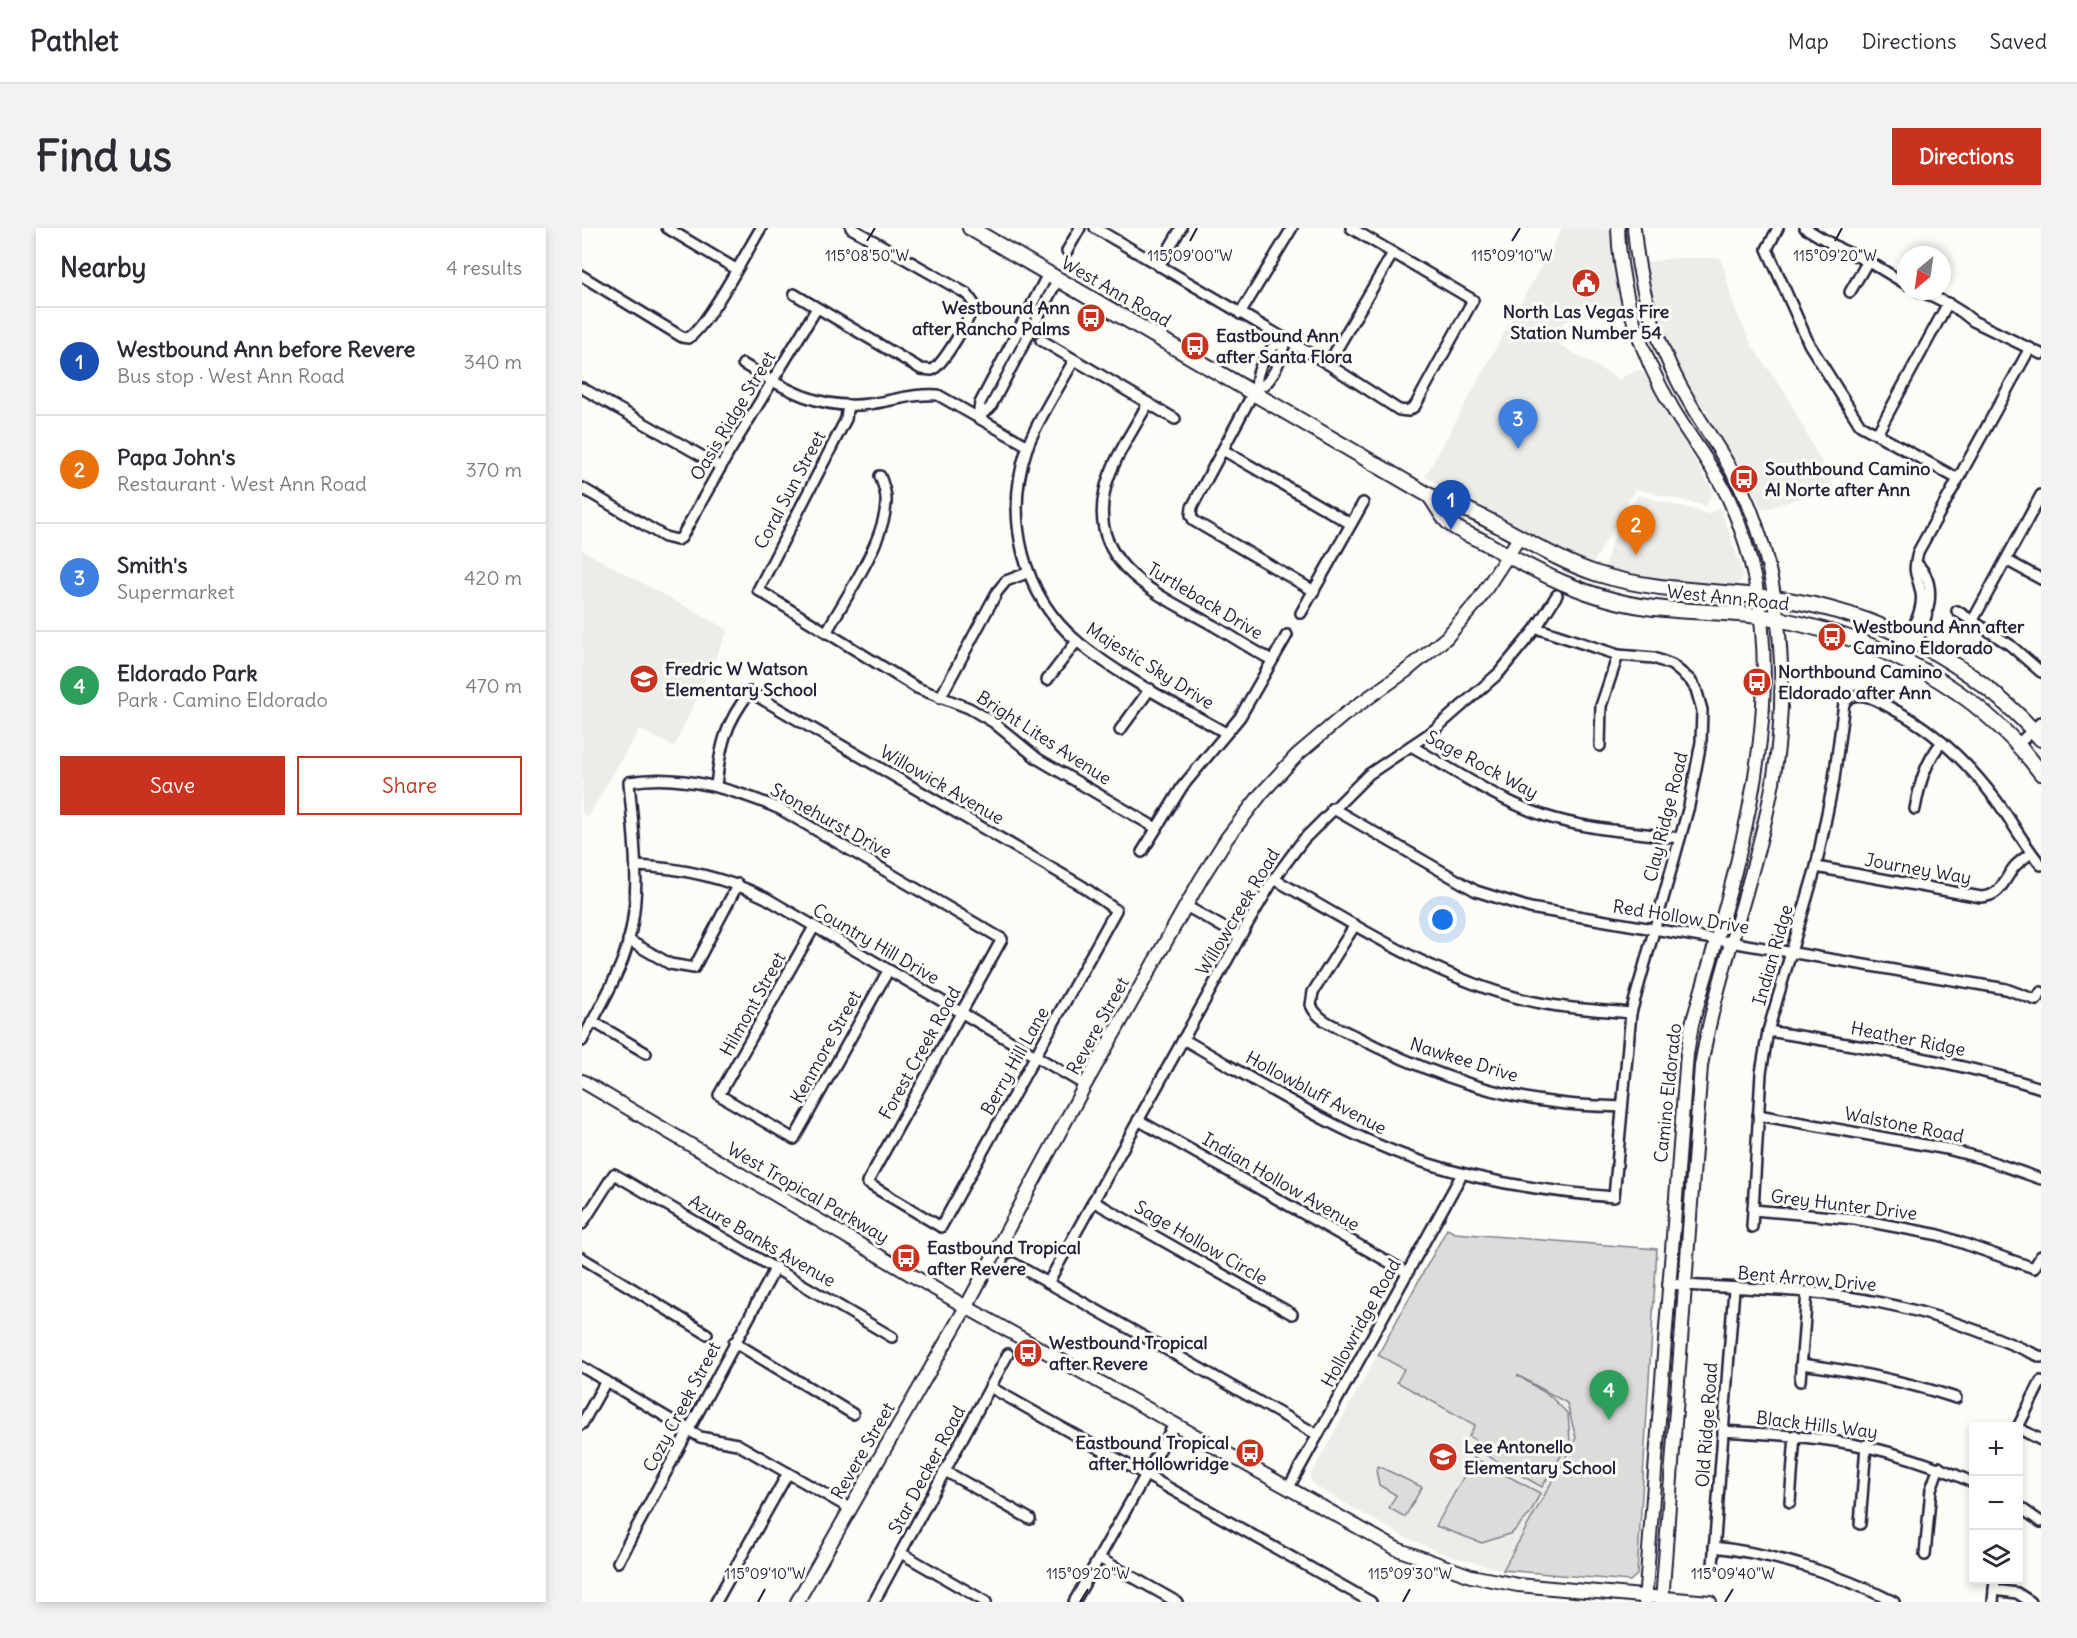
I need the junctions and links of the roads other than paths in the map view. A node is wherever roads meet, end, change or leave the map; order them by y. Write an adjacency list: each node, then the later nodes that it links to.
1 (667, 228): 18 (street)
2 (761, 228): 18 (street)
3 (851, 228): 26 (street)
4 (970, 228): 20 (main road, West Ann Road)
5 (1080, 228): 14 (street)
6 (1095, 228): 17 (street)
7 (1180, 228): 17 (street)
8 (1292, 228): 27 (street)
9 (1351, 228): 15 (street)
10 (1618, 228): 36 (main road, Camino Eldorado)
11 (1634, 228): 43 (main road)
12 (1778, 228): 45 (street)
13 (1805, 228): 16 (street)
14 (1066, 251)
15 (1393, 253): 34 (street); 34 (street)
16 (1868, 261): 21 (street); 22 (street)
17 (1159, 266): 27 (street)
18 (736, 269): 19 (street)
19 (582, 276)
20 (1053, 276): 38 (main road, West Ann Road); 41 (street)
21 (1897, 279)
22 (1850, 292)
23 (794, 294): 26 (street)
24 (1941, 300): 25 (street)
25 (1948, 303): 30 (street); 45 (street)
26 (817, 308): 35 (street, Oasis Ridge Street)
27 (1240, 314): 28 (street)
28 (1284, 339): 34 (street); 38 (street)
29 (1041, 340): 32 (street)
30 (2030, 348): 31 (street); 50 (street)
31 (2041, 354)
32 (1074, 360): 39 (street); 46 (street, Majestic Sky Drive)
33 (743, 364): 35 (street)
34 (1328, 364)
35 (773, 381): 40 (street); 48 (street, Oasis Ridge Street)
36 (1660, 386): 43 (main road); 44 (main road, Camino Eldorado)
37 (582, 388): 48 (street)
38 (1255, 390): 47 (street); 53 (main road, West Ann Road)
39 (1148, 403): 42 (street); 78 (street, Turtleback Drive)
40 (848, 405): 41 (street); 62 (street, Coral Sun Street)
41 (978, 417): 46 (street)
42 (1175, 419)
43 (1701, 421): 51 (main road)
44 (1687, 431): 51 (main road); 65 (main road, Camino Eldorado)
45 (1876, 434): 50 (street)
46 (1028, 446): 60 (street, Majestic Sky Drive)
47 (1223, 450): 56 (street); 63 (street)
48 (721, 468): 52 (street, Oasis Ridge Street)
49 (880, 476): 73 (street)
50 (1958, 479): 75 (street)
51 (1737, 480): 66 (main road, Camino Eldorado)
52 (582, 488)
53 (1430, 496): 57 (main road, West Ann Road); 58 (main road, West Ann Road)
54 (2041, 497): 59 (street)
55 (1363, 502): 56 (street)
56 (1351, 524): 63 (street)
57 (1519, 538): 58 (main road, Revere Street); 65 (main road, West Ann Road)
58 (1507, 556): 69 (main road, West Ann Road); 103 (main road, Revere Street)
59 (2006, 560): 61 (street); 71 (street)
60 (1027, 573): 76 (street, Majestic Sky Drive); 82 (street)
61 (2041, 579)
62 (758, 590): 73 (street, Bright Lites Avenue)
63 (1314, 591): 68 (street)
64 (1557, 595): 72 (street, Willowcreek Road)
65 (1756, 596): 66 (main road, West Ann Road); 69 (main road, Camino Eldorado)
66 (1775, 598): 70 (main road, Camino Eldorado); 75 (main road, West Ann Road)
67 (1957, 611): 71 (street)
68 (1301, 613)
69 (1759, 616): 70 (main road, West Ann Road); 109 (main road, Camino Eldorado)
70 (1777, 619): 87 (main road, West Ann Road); 112 (main road, Camino Eldorado)
71 (1973, 620): 79 (street)
72 (1536, 628): 77 (street, Clay Ridge Road); 88 (street, Willowcreek Road)
73 (826, 633): 82 (street, Bright Lites Avenue)
74 (1287, 635): 78 (street)
75 (1913, 640): 84 (main road, West Ann Road)
76 (1077, 641): 80 (street); 81 (street, Majestic Sky Drive)
77 (1618, 655): 89 (street); 95 (street, Clay Ridge Road)
78 (1272, 660): 85 (street)
79 (2041, 672)
80 (1047, 680)
81 (1150, 689): 83 (street); 85 (street, Majestic Sky Drive)
82 (940, 698): 94 (street, Bright Lites Avenue)
83 (1120, 730)
84 (2038, 730): 87 (street)
85 (1226, 733): 94 (street)
86 (1942, 742): 93 (street); 97 (street); 100 (street, Indian Ridge)
87 (2018, 744): 90 (main road, West Ann Road)
88 (1411, 746): 92 (street, Willowcreek Road); 95 (street, Sage Rock Way)
89 (1600, 746)
90 (2041, 773)
91 (716, 786): 99 (street, Stonehurst Drive); 104 (street, Willowick Avenue); 110 (street, Stonehurst Drive)
92 (1332, 808): 101 (street, Willowcreek Road); 107 (street, Red Hollow Drive)
93 (1915, 809)
94 (1156, 828): 96 (street)
95 (1680, 838): 107 (street, Clay Ridge Road)
96 (1142, 852)
97 (2031, 853): 98 (street); 100 (street, Journey Way)
98 (2041, 865)
99 (637, 866): 102 (street, Country Hill Drive); 111 (street)
100 (1816, 867): 113 (street, Indian Ridge)
101 (1274, 879): 105 (street); 108 (street, Willowcreek Road)
102 (738, 884): 106 (street, Country Hill Drive); 111 (street)
103 (1186, 906): 108 (street); 125 (main road, Revere Street)
104 (1116, 910): 123 (street, Berry Hill Lane)
105 (1355, 925): 117 (street); 127 (street, Nawkee Drive)
106 (814, 927): 114 (street, Country Hill Drive); 130 (street, Hilmont Street)
107 (1654, 928): 109 (street, Red Hollow Drive); 117 (street, Clay Ridge Road)
108 (1240, 937): 120 (street, Willowcreek Road)
109 (1717, 938): 112 (street, Red Hollow Drive); 146 (main road, Camino Eldorado)
110 (1002, 939): 116 (street, Forest Creek Road)
111 (628, 940): 118 (street)
112 (1732, 940): 113 (street, Red Hollow Drive); 147 (main road, Camino Eldorado)
113 (1792, 953): 115 (street, Red Hollow Drive); 119 (street, Indian Ridge)
114 (888, 971): 116 (street, Country Hill Drive); 130 (street, Kenmore Street)
115 (2041, 992)
116 (962, 1013): 123 (street, Country Hill Drive); 138 (street, Forest Creek Road)
117 (1631, 1013): 127 (street, Clay Ridge Road)
118 (592, 1021): 121 (street); 122 (street)
119 (1768, 1030): 126 (street, Heather Ridge); 128 (street, Indian Ridge)
120 (1183, 1040): 129 (street, Willowcreek Road); 131 (street, Hollowbluff Avenue)
121 (582, 1041)
122 (646, 1053)
123 (1036, 1056): 125 (street, Country Hill Drive); 138 (street, Berry Hill Lane)
124 (582, 1081): 150 (main road, West Tropical Parkway)
125 (1085, 1085): 150 (main road, Revere Street)
126 (2041, 1088)
127 (1622, 1107): 133 (street, Clay Ridge Road)
128 (1758, 1115): 132 (street, Walstone Road); 136 (street, Indian Ridge)
129 (1138, 1120): 134 (street, Willowcreek Road); 144 (street, Indian Hollow Avenue)
130 (794, 1139)
131 (1462, 1174): 133 (street, Hollowbluff Avenue); 144 (street, Hollowridge Road)
132 (2041, 1179)
133 (1614, 1197)
134 (1093, 1201): 145 (street, Willowcreek Road); 151 (street, Sage Hollow Circle)
135 (585, 1210): 137 (street); 143 (street, Azure Banks Avenue)
136 (1753, 1210): 139 (street, Indian Ridge); 140 (street, Grey Hunter Drive)
137 (582, 1224)
138 (941, 1227)
139 (1752, 1227)
140 (2041, 1256)
141 (582, 1258): 152 (street)
142 (1013, 1263): 145 (street)
143 (776, 1268): 153 (street, Azure Banks Avenue); 154 (street, Cozy Creek Street)
144 (1407, 1273): 171 (street, Hollowridge Road)
145 (1048, 1283): 171 (street)
146 (1668, 1284): 147 (street, Bent Arrow Drive); 194 (main road, Camino Eldorado)
147 (1685, 1285): 148 (street, Bent Arrow Drive); 195 (main road, Camino Eldorado)
148 (1734, 1288): 149 (street, Bent Arrow Drive); 170 (street, Old Ridge Road)
149 (1807, 1292): 156 (street, Bent Arrow Drive); 157 (street)
150 (966, 1307): 166 (main road, West Tropical Parkway); 182 (main road, Revere Street)
151 (1292, 1314)
152 (707, 1334)
153 (892, 1338)
154 (734, 1342): 164 (street); 169 (street, Cozy Creek Street)
155 (1008, 1354): 162 (street, Star Decker Road)
156 (2041, 1357)
157 (1801, 1364): 159 (street); 163 (street)
158 (582, 1367): 160 (street)
159 (1800, 1380)
160 (606, 1381): 167 (street); 169 (street)
161 (2041, 1381): 165 (street)
162 (990, 1387): 176 (street, Star Decker Road); 178 (street)
163 (1956, 1398)
164 (853, 1414)
165 (2021, 1422)
166 (1175, 1423): 178 (street); 180 (main road, West Tropical Parkway)
167 (582, 1424)
168 (2023, 1429): 173 (street)
169 (690, 1430): 177 (street); 191 (street, Cozy Creek Street)
170 (1723, 1431): 172 (street, Black Hills Way); 187 (street, Old Ridge Road)
171 (1318, 1435): 180 (street, Hollowridge Road)
172 (1795, 1435): 174 (street, Black Hills Way); 181 (street)
173 (2041, 1440)
174 (1866, 1445): 175 (street, Black Hills Way); 186 (street)
175 (1939, 1467): 179 (street, Black Hills Way); 189 (street)
176 (945, 1471): 184 (street); 188 (street, Star Decker Road)
177 (788, 1473): 182 (street); 196 (street)
178 (1145, 1476): 190 (street); 202 (street)
179 (1969, 1481)
180 (1289, 1487): 194 (main road, West Tropical Parkway)
181 (1790, 1502)
182 (851, 1509): 197 (main road, Revere Street)
183 (2023, 1512): 185 (street)
184 (1030, 1519)
185 (2041, 1522)
186 (1860, 1524)
187 (1714, 1547): 192 (street, Old Ridge Road); 204 (street)
188 (901, 1553): 198 (street, Star Decker Road); 199 (street)
189 (1925, 1555)
190 (1099, 1558): 200 (street); 201 (street)
191 (618, 1562)
192 (1713, 1565)
193 (1994, 1585): 205 (street); 206 (street)
194 (1645, 1598): 195 (main road, West Tropical Parkway)
195 (1662, 1599): 203 (main road, West Tropical Parkway)
196 (716, 1602)
197 (798, 1602)
198 (874, 1602)
199 (986, 1602)
200 (1074, 1602)
201 (1177, 1602)
202 (1371, 1602)
203 (1710, 1602)
204 (1894, 1602)
205 (1993, 1602)
206 (2031, 1602)

